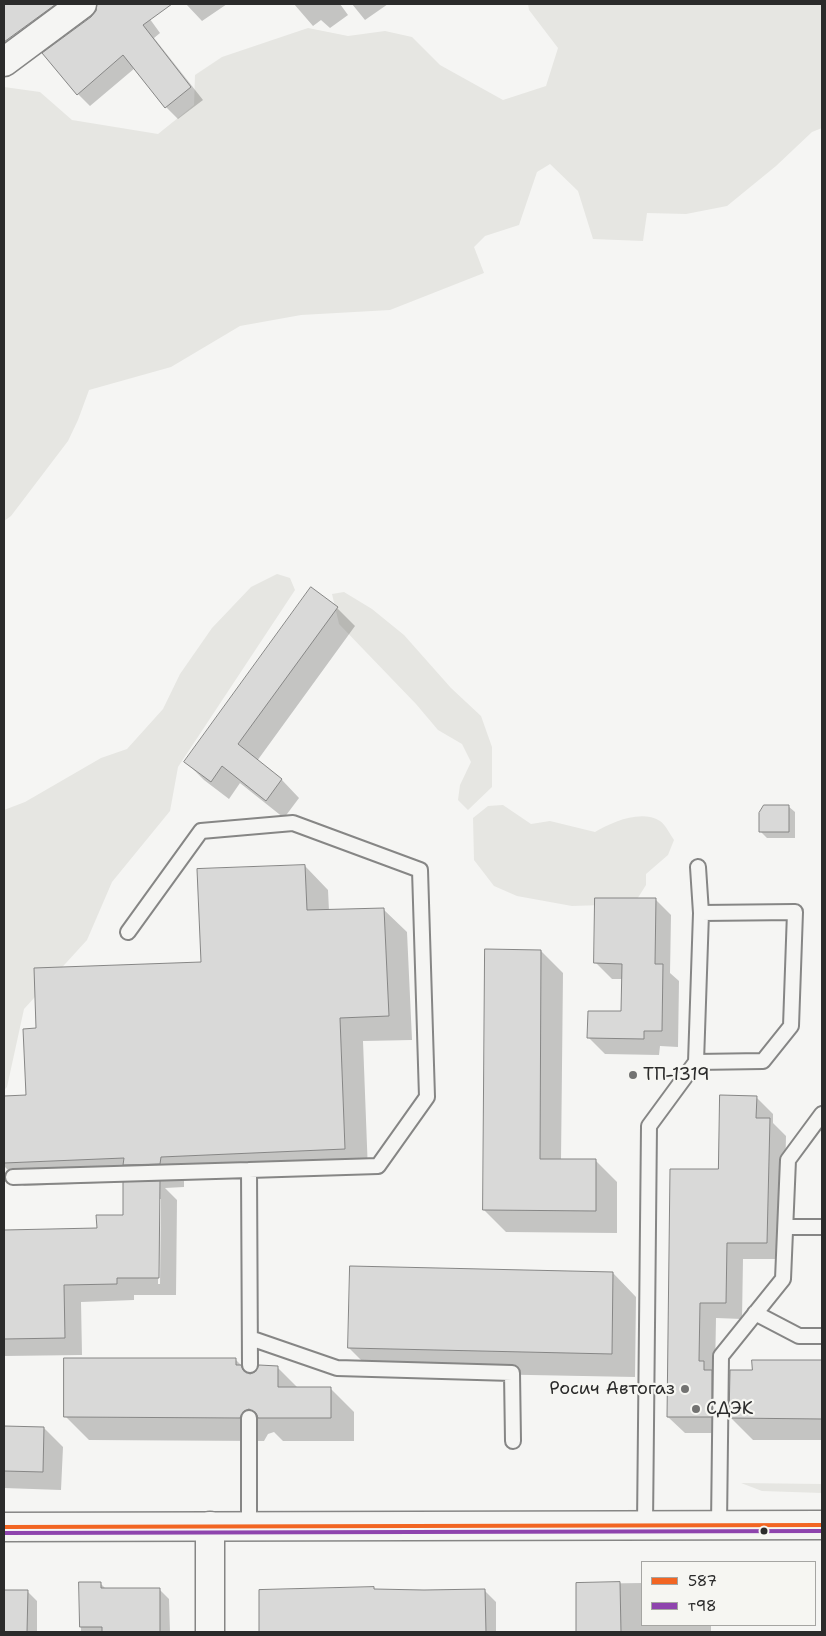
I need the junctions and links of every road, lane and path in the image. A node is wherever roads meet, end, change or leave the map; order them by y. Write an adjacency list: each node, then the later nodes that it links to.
1 (82, 4): 2 (main road)
2 (4, 62)
3 (698, 867): 4 (lane)
4 (701, 914): 6 (lane); 6 (lane)
5 (128, 932): 8 (lane)
6 (696, 1062): 18 (lane)
7 (822, 1114): 10 (lane)
8 (248, 1170): 9 (lane); 14 (lane)
9 (13, 1177)
10 (786, 1226): 11 (lane); 12 (lane)
11 (822, 1227)
12 (755, 1313): 13 (lane); 19 (lane)
13 (822, 1336)
14 (250, 1338): 15 (lane); 17 (lane)
15 (250, 1365)
16 (249, 1418): 21 (lane)
17 (512, 1441)
18 (645, 1525): 19 (main road); 21 (main road)
19 (719, 1525): 22 (main road)
20 (210, 1526): 21 (main road); 23 (main road); 24 (main road)
21 (249, 1526)
22 (822, 1526)
23 (4, 1527)
24 (210, 1632)

